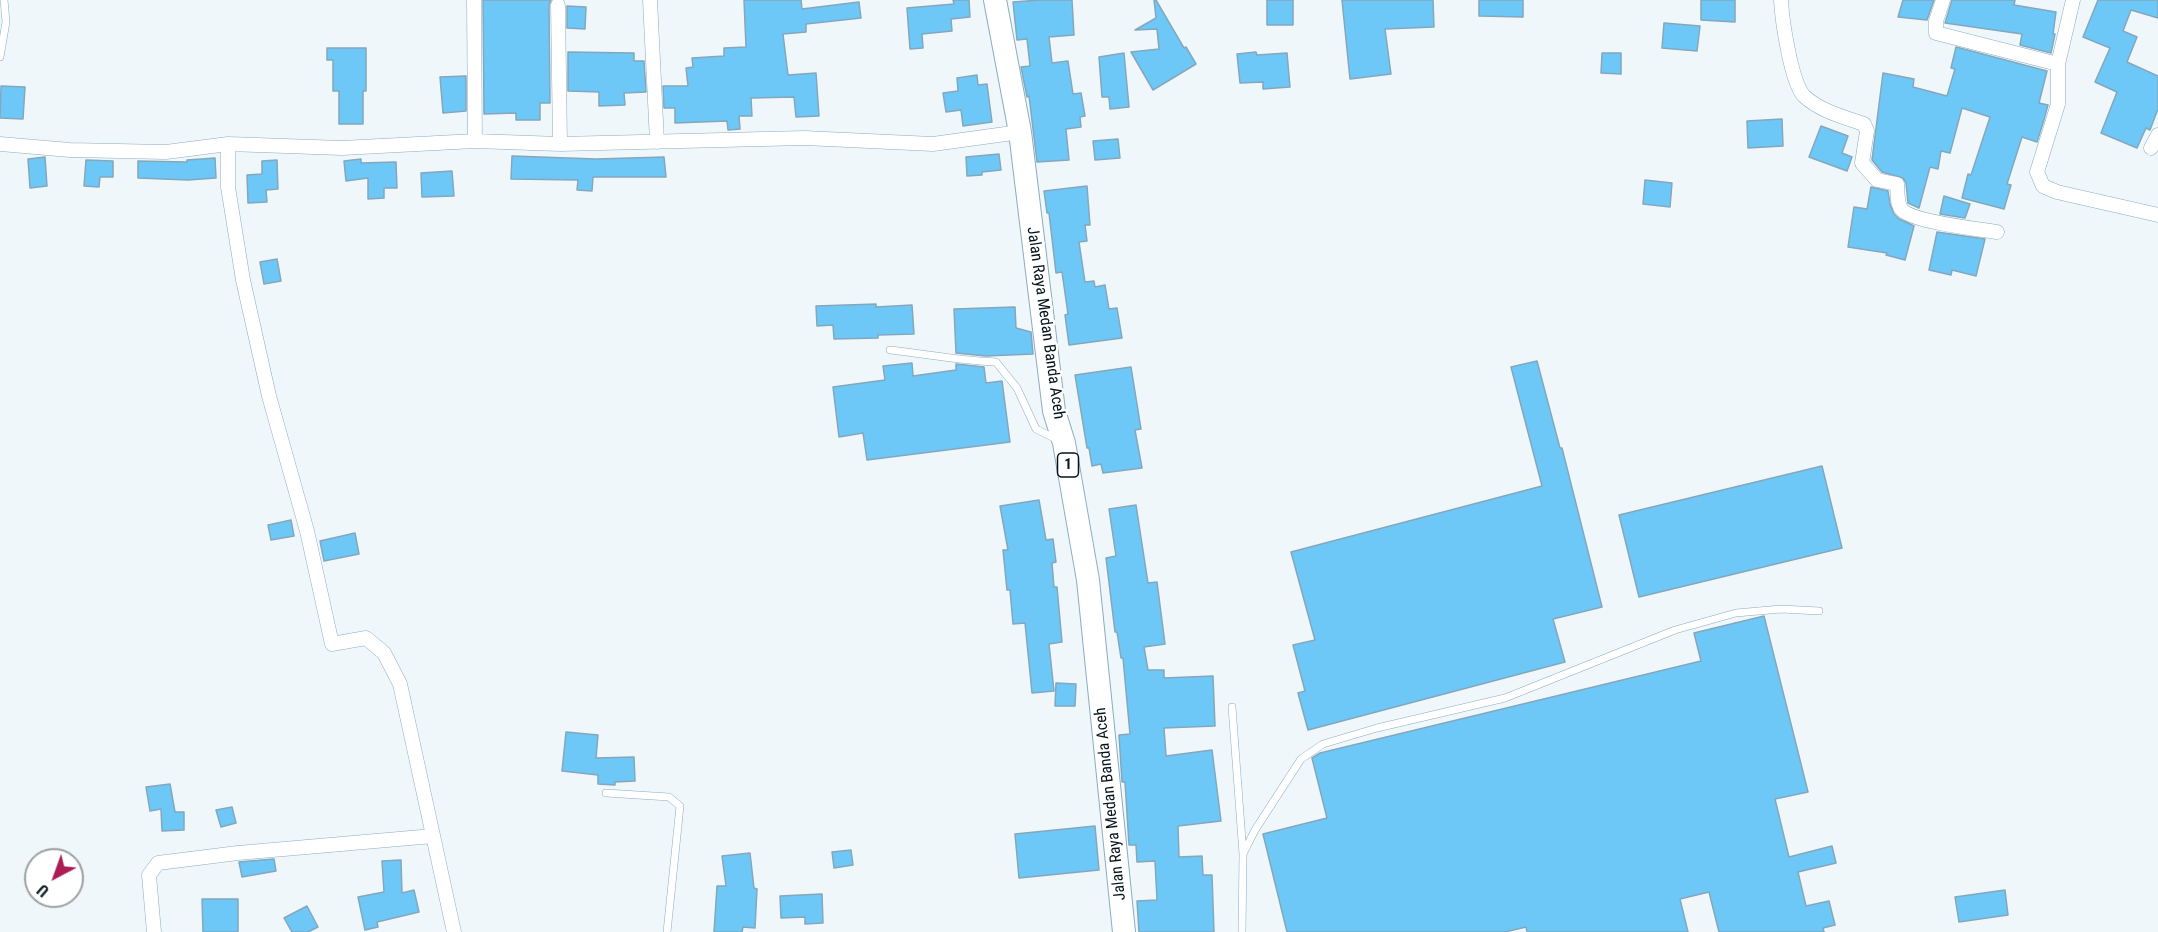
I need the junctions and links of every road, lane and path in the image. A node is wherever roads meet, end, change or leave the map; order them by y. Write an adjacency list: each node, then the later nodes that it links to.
1 (4, 0): 9 (lane)
2 (474, 0): 13 (street)
3 (650, 0): 14 (street)
4 (995, 0): 11 (highway, Jalan Raya Medan Banda Aceh / 1)
5 (1781, 0): 20 (street)
6 (1943, 0): 10 (street)
7 (2073, 0): 10 (street)
8 (558, 5): 17 (street)
9 (0, 57)
10 (2058, 64): 19 (street)
11 (1020, 132): 14 (street); 22 (highway, Jalan Raya Medan Banda Aceh / 1)
12 (2158, 135): 18 (street)
13 (475, 141): 16 (street); 17 (street)
14 (657, 142): 17 (street)
15 (0, 144): 16 (street)
16 (228, 144): 26 (street)
17 (560, 144)
18 (2151, 148)
19 (2158, 215)
20 (1996, 232)
21 (890, 350): 22 (lane)
22 (1064, 443): 31 (highway, Jalan Raya Medan Banda Aceh / 1)
23 (1818, 611): 27 (lane)
24 (1232, 707): 27 (lane)
25 (606, 793): 30 (lane)
26 (433, 836): 28 (street); 29 (street)
27 (1244, 854): 32 (lane)
28 (154, 932)
29 (454, 932)
30 (667, 932)
31 (1124, 932)
32 (1242, 932)

